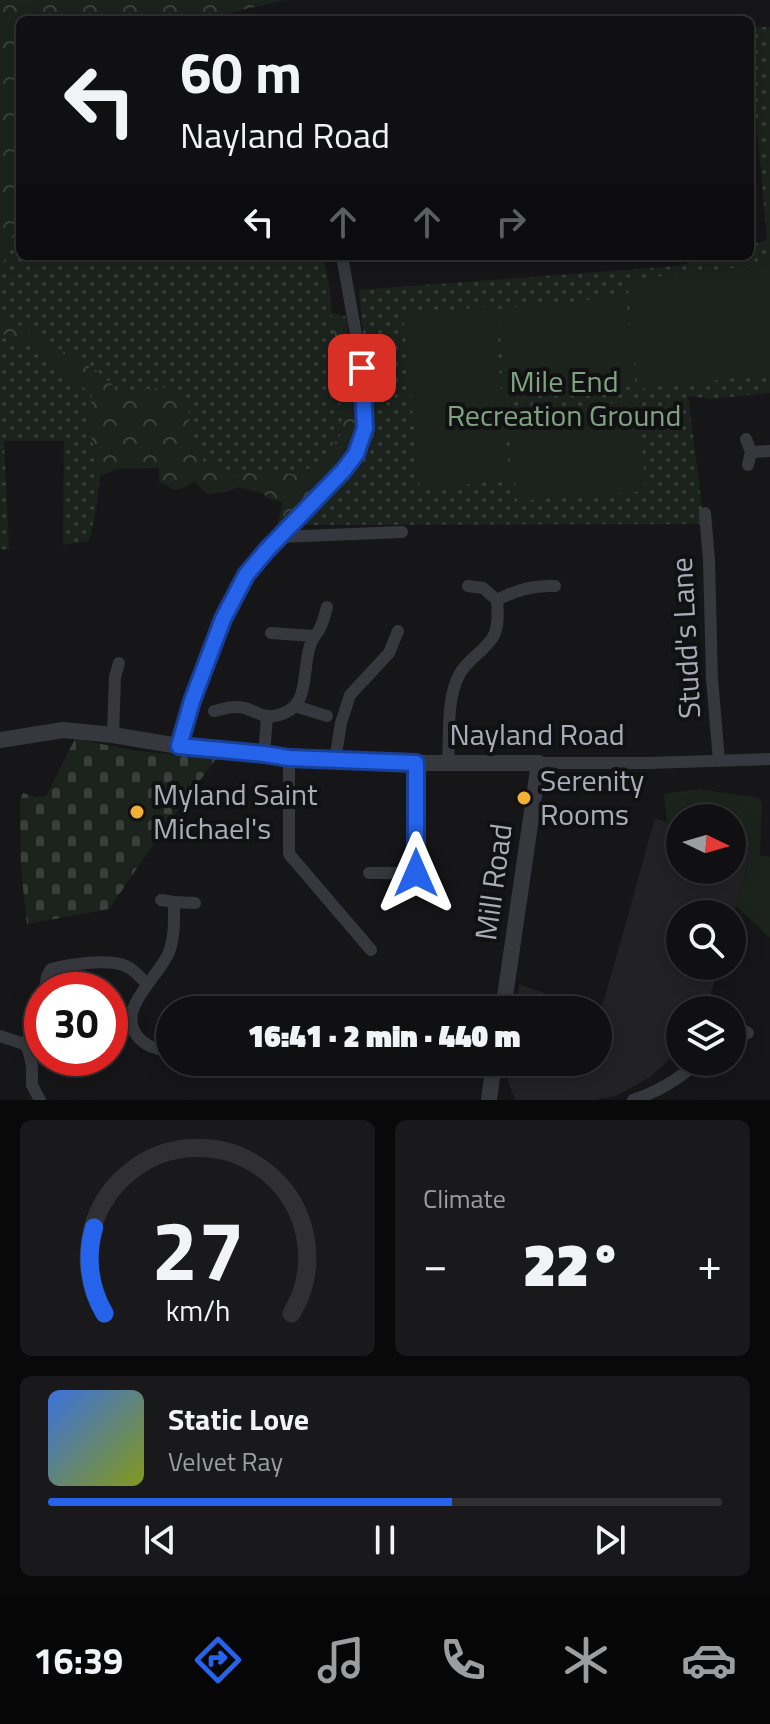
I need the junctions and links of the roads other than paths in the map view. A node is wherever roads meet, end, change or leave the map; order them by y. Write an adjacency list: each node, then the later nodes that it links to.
1 (343, 260): 6 (street)
2 (746, 439): 3 (street)
3 (770, 451)
4 (705, 513): 26 (street, Studd's Lane)
5 (402, 532): 6 (street)
6 (280, 537): 21 (street)
7 (468, 586): 9 (street)
8 (555, 586): 9 (street)
9 (497, 600): 28 (street)
10 (327, 607): 13 (street)
11 (398, 631): 25 (street)
12 (271, 633): 13 (street)
13 (314, 636): 15 (street)
14 (119, 663): 19 (street)
15 (295, 706): 17 (street); 18 (street)
16 (214, 711): 17 (street)
17 (267, 716): 22 (street)
18 (327, 716)
19 (113, 735): 20 (street, Nayland Road); 21 (street, Nayland Road)
20 (0, 740)
21 (179, 746): 22 (street, Nayland Road)
22 (264, 754): 23 (street, Nayland Road)
23 (289, 758): 25 (street, Nayland Road); 32 (street)
24 (770, 759): 26 (street, Nayland Road)
25 (335, 760): 27 (street, Nayland Road)
26 (719, 761): 29 (street, Nayland Road)
27 (416, 763): 28 (street, Nayland Road); 30 (street)
28 (448, 763): 29 (street, Nayland Road)
29 (539, 763): 35 (street, Mill Road)
30 (369, 873)
31 (195, 903): 34 (street)
32 (371, 950)
33 (49, 972): 34 (street)
34 (147, 984): 38 (street)
35 (505, 996)
36 (0, 1036): 37 (street)
37 (24, 1044)
38 (156, 1049)
39 (32, 1076): 42 (street)
40 (492, 1076): 43 (street)
41 (679, 1076): 44 (street)
42 (40, 1100)
43 (489, 1100)
44 (633, 1100)

